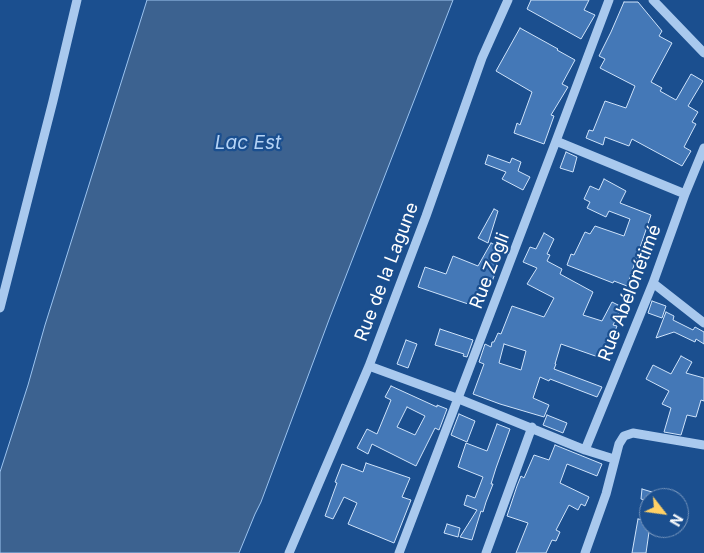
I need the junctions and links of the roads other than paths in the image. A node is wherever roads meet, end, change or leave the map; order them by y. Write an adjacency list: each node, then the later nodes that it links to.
1 (77, 0): 10 (street)
2 (508, 0): 12 (street, Rue de la Lagune)
3 (608, 0): 6 (street, Rue Zogli)
4 (653, 0): 5 (street)
5 (704, 53)
6 (556, 141): 8 (street); 13 (street, Rue Zogli)
7 (704, 148): 8 (street, Rue Abélonétimé)
8 (685, 194): 9 (street, Rue Abélonétimé)
9 (652, 282): 11 (street); 16 (street, Rue Abélonétimé)
10 (0, 308)
11 (704, 323)
12 (369, 366): 13 (street); 18 (street, Rue de la Lagune)
13 (459, 399): 14 (street); 19 (street, Rue Zogli)
14 (532, 427): 16 (street); 20 (street)
15 (704, 445): 17 (street)
16 (585, 450): 17 (street)
17 (614, 459): 21 (street)
18 (289, 553)
19 (399, 553)
20 (486, 553)
21 (585, 553)

